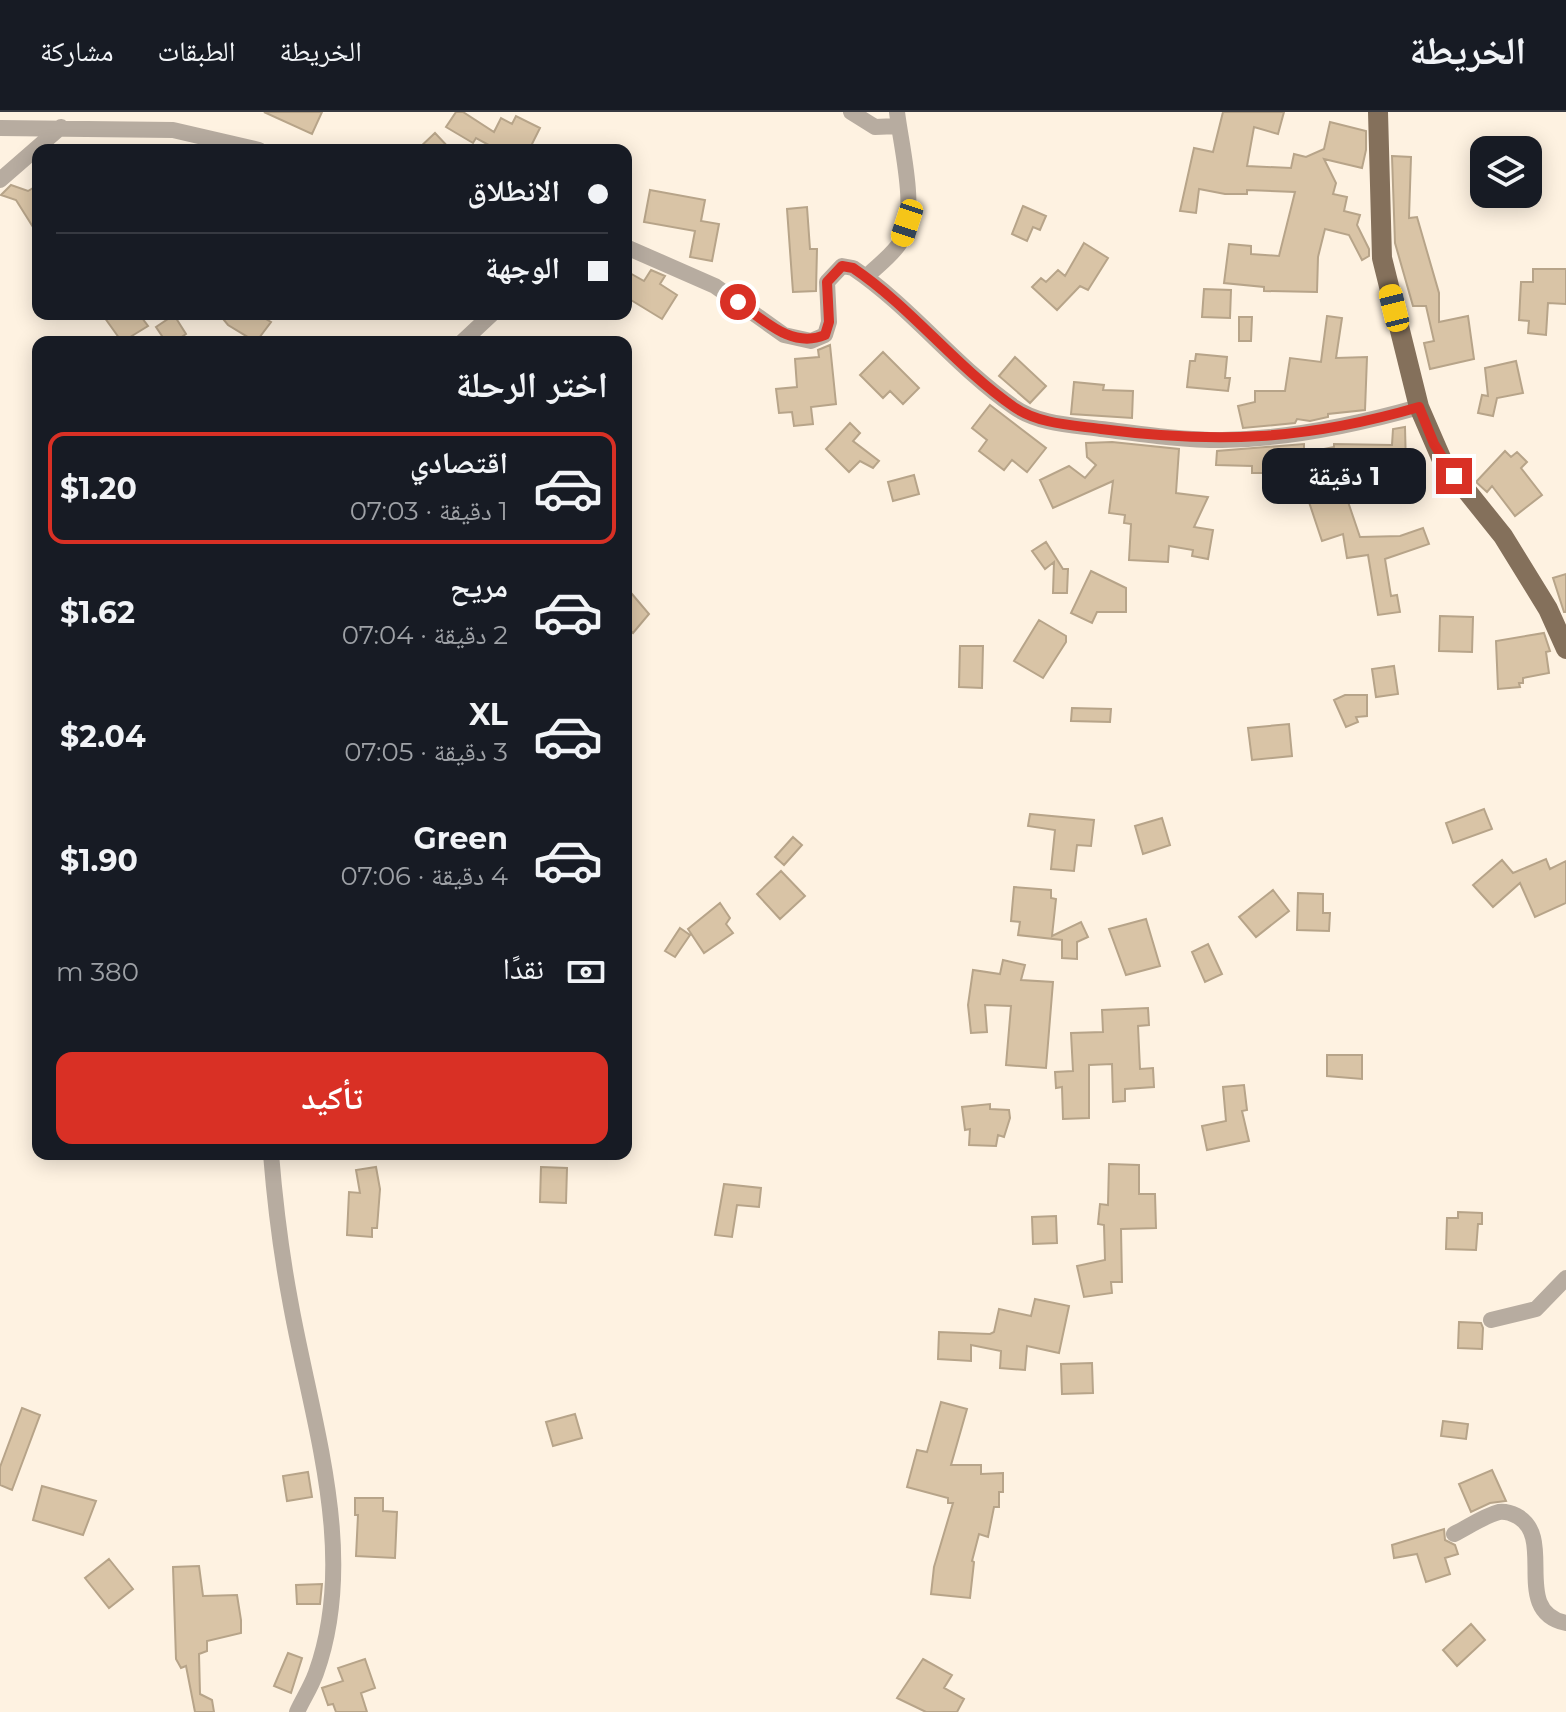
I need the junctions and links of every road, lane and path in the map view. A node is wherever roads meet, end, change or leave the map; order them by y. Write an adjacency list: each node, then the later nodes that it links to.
1 (851, 112): 3 (street)
2 (1378, 112): 14 (main road)
3 (897, 119): 11 (street)
4 (61, 127): 5 (street); 6 (street); 7 (street)
5 (0, 128)
6 (41, 144)
7 (233, 144)
8 (32, 152): 9 (street)
9 (0, 180)
10 (632, 250): 11 (street)
11 (866, 277): 14 (street)
12 (486, 320): 13 (street)
13 (468, 336)
14 (1419, 407): 15 (main road)
15 (1566, 649)
16 (272, 1160): 21 (street)
17 (1566, 1278): 18 (street)
18 (1491, 1320)
19 (1454, 1534): 20 (street)
20 (1566, 1623)
21 (297, 1712)

